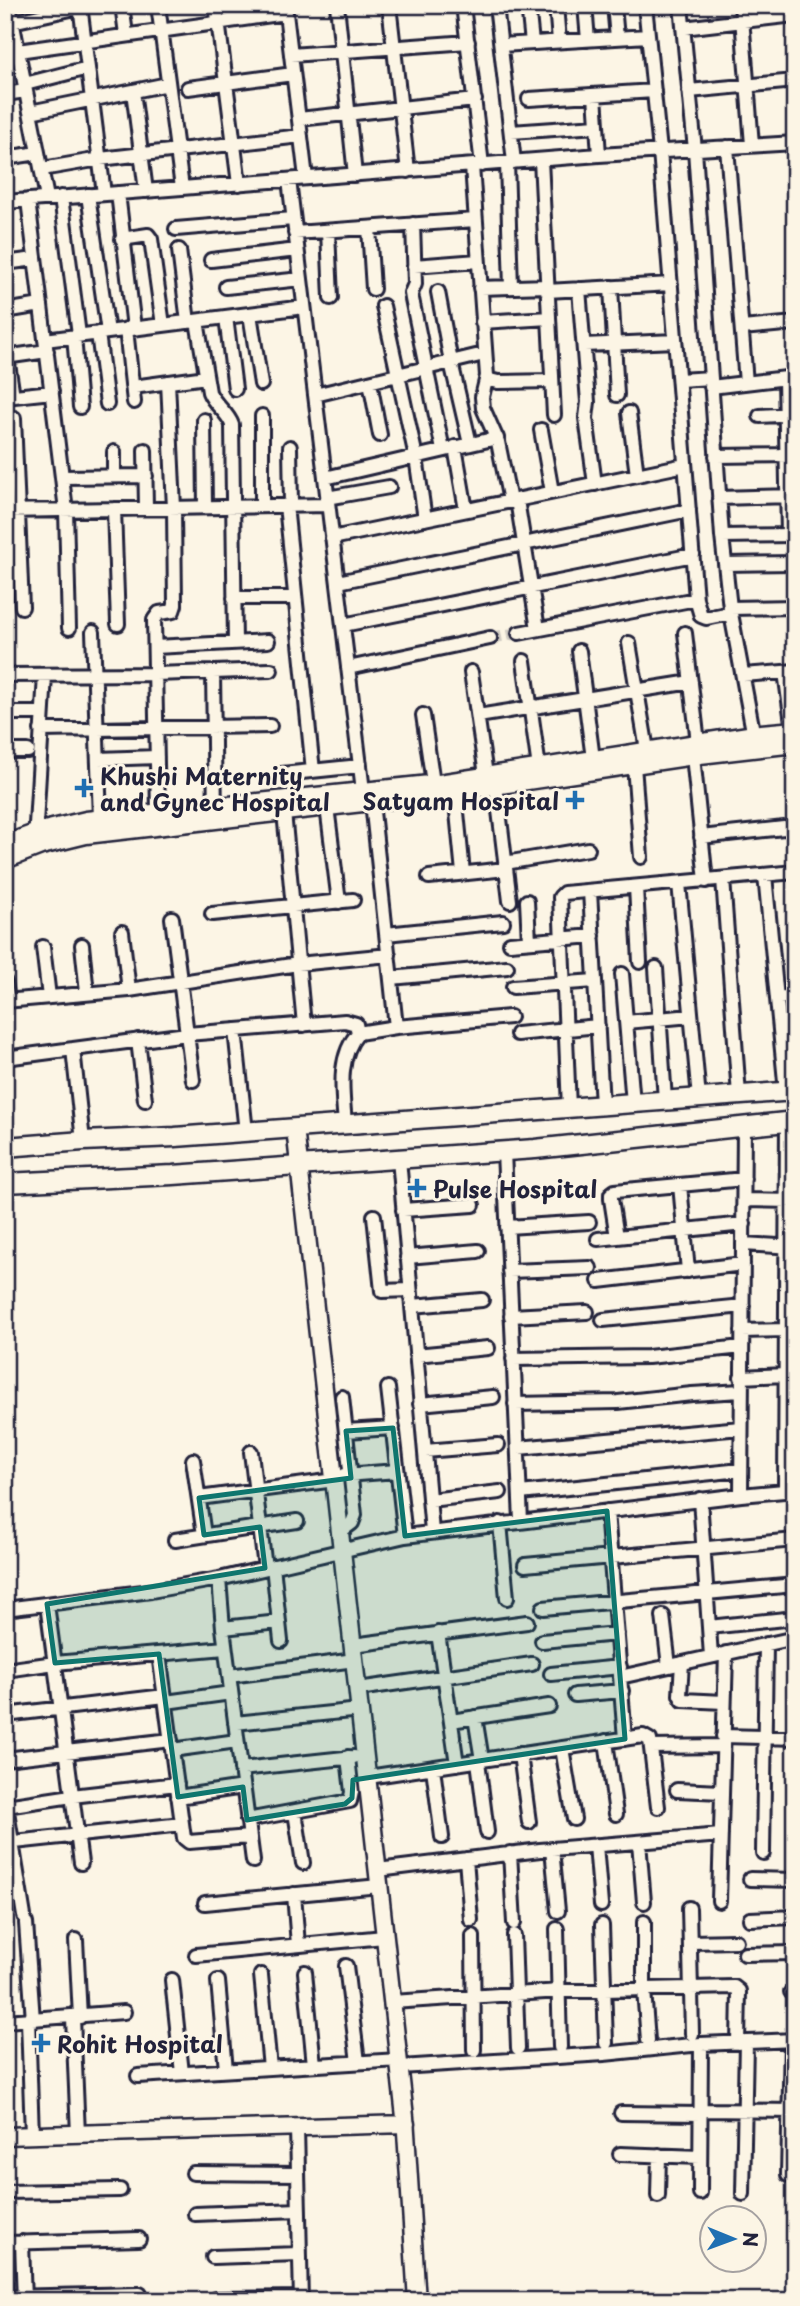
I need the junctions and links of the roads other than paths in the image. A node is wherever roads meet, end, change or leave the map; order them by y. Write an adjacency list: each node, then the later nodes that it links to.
1 (9, 5): 21 (street)
2 (122, 5): 24 (street)
3 (158, 5): 23 (street)
4 (216, 5): 20 (street)
5 (337, 5): 35 (street)
6 (390, 5): 33 (street)
7 (463, 5): 30 (street)
8 (496, 5): 32 (street)
9 (528, 5): 31 (street)
10 (556, 5): 29 (street)
11 (585, 5): 28 (street)
12 (614, 5): 26 (street)
13 (645, 5): 25 (street)
14 (681, 5): 22 (street)
15 (741, 5): 19 (street)
16 (80, 6): 21 (street); 27 (street)
17 (285, 9): 20 (street); 36 (street)
18 (795, 15): 19 (street)
19 (742, 21): 22 (street); 42 (street)
20 (218, 22): 23 (street); 40 (street)
21 (10, 27): 34 (street)
22 (683, 28): 47 (street)
23 (161, 30): 24 (street); 41 (street)
24 (126, 34): 27 (street)
25 (648, 36): 26 (street); 46 (street)
26 (617, 38): 28 (street)
27 (84, 40): 34 (street); 37 (street)
28 (588, 40): 29 (street)
29 (559, 41): 31 (street)
30 (468, 42): 33 (street); 52 (street)
31 (532, 43): 32 (street)
32 (501, 45): 58 (street)
33 (394, 47): 35 (street); 53 (street)
34 (18, 51): 43 (street)
35 (341, 51): 36 (street); 55 (street)
36 (291, 55): 38 (street)
37 (88, 68): 43 (street); 50 (street)
38 (293, 74): 40 (street); 56 (street)
39 (795, 81): 42 (street)
40 (226, 83): 44 (street); 60 (street)
41 (169, 84): 45 (street); 64 (street)
42 (747, 85): 47 (street); 62 (street)
43 (26, 87): 48 (street); 54 (street)
44 (188, 88)
45 (133, 91): 50 (street); 68 (street)
46 (654, 91): 49 (street); 66 (street)
47 (689, 91): 65 (street)
48 (5, 94)
49 (595, 95): 51 (street); 57 (street)
50 (92, 99): 54 (street); 71 (street)
51 (529, 99)
52 (475, 100): 53 (street); 74 (street)
53 (401, 108): 55 (street); 77 (street)
54 (30, 112): 67 (street)
55 (347, 114): 56 (street); 78 (street)
56 (299, 119): 59 (street)
57 (597, 126): 58 (street); 69 (street)
58 (511, 132): 73 (street)
59 (301, 136): 60 (street); 79 (street)
60 (234, 143): 64 (street); 81 (street)
61 (794, 143): 62 (street); 75 (street)
62 (752, 145): 63 (street)
63 (727, 147): 65 (street); 128 (street)
64 (177, 150): 68 (street); 82 (street)
65 (695, 150): 66 (street); 148 (street)
66 (660, 151): 69 (street); 107 (street)
67 (38, 153): 70 (street); 76 (street)
68 (141, 154): 71 (street); 83 (street)
69 (599, 155): 72 (street)
70 (5, 158)
71 (100, 159): 76 (street); 85 (street)
72 (541, 160): 73 (street); 113 (street)
73 (511, 163): 74 (street); 109 (street)
74 (477, 165): 77 (street); 92 (street)
75 (795, 166)
76 (42, 169): 88 (street)
77 (408, 170): 78 (street)
78 (355, 175): 79 (street)
79 (306, 178): 80 (street)
80 (289, 180): 81 (street); 91 (street)
81 (239, 184): 82 (street)
82 (182, 188): 83 (street)
83 (146, 191): 84 (street)
84 (118, 193): 85 (street); 98 (street)
85 (104, 194): 86 (street)
86 (88, 195): 87 (street); 130 (street)
87 (61, 197): 88 (street); 131 (street)
88 (47, 198): 89 (street)
89 (28, 200): 90 (street); 101 (street)
90 (5, 202)
91 (293, 219): 95 (street); 97 (street)
92 (475, 220): 93 (street); 103 (street)
93 (412, 225): 94 (street); 105 (street)
94 (369, 228): 96 (street); 112 (street)
95 (176, 229)
96 (328, 231): 97 (street); 116 (street)
97 (295, 233): 100 (street)
98 (122, 239): 127 (street); 129 (street)
99 (179, 250): 124 (street)
100 (297, 250): 102 (street); 106 (street)
101 (35, 259): 104 (street); 117 (street)
102 (211, 260)
103 (478, 261): 105 (street); 111 (street)
104 (5, 263)
105 (414, 265): 139 (street)
106 (301, 279): 108 (street); 119 (street)
107 (671, 284): 110 (street); 132 (street)
108 (226, 286)
109 (511, 287): 111 (street); 113 (street)
110 (611, 287): 114 (street); 133 (street)
111 (480, 288): 125 (street)
112 (373, 289)
113 (547, 289): 114 (street); 123 (street)
114 (579, 289): 135 (street)
115 (438, 292): 138 (street)
116 (331, 298)
117 (41, 305): 120 (street); 134 (street)
118 (383, 306): 140 (street)
119 (304, 307): 121 (street); 154 (street)
120 (5, 311)
121 (250, 314): 122 (street); 150 (street)
122 (226, 317): 124 (street); 152 (street)
123 (549, 318): 125 (street); 145 (street)
124 (192, 321): 127 (street); 142 (street)
125 (482, 322): 136 (street)
126 (795, 323): 128 (street)
127 (163, 325): 129 (street)
128 (742, 328): 149 (street)
129 (130, 329): 130 (street); 151 (street)
130 (103, 332): 131 (street); 158 (street)
131 (76, 336): 134 (street); 159 (street)
132 (675, 341): 133 (street); 144 (street)
133 (614, 344): 135 (street); 155 (street)
134 (46, 345): 137 (street); 153 (street)
135 (584, 345): 184 (street)
136 (484, 354): 138 (street); 141 (street)
137 (6, 357): 156 (street)
138 (451, 362): 139 (street); 170 (street)
139 (425, 369): 140 (street); 172 (street)
140 (400, 375): 147 (street); 177 (street)
141 (487, 376): 145 (street); 169 (street)
142 (206, 377): 146 (street); 192 (street)
143 (790, 378): 149 (street); 161 (street)
144 (679, 380): 148 (street); 178 (street)
145 (552, 381): 162 (street)
146 (168, 382): 151 (street); 196 (street)
147 (370, 382): 154 (street); 168 (street)
148 (711, 382): 149 (street); 176 (street)
149 (746, 383)
150 (261, 384)
151 (132, 387): 157 (street)
152 (234, 388)
153 (52, 392): 156 (street); 182 (street)
154 (315, 395): 183 (street)
155 (617, 395)
156 (9, 397)
157 (134, 402)
158 (107, 404)
159 (80, 407)
160 (629, 413): 179 (street)
161 (790, 414): 163 (street); 175 (street)
162 (554, 415)
163 (760, 415)
164 (262, 416): 193 (street)
165 (14, 418): 201 (street)
166 (204, 420): 194 (street)
167 (541, 430): 186 (street)
168 (380, 435)
169 (496, 438): 170 (street); 189 (street)
170 (470, 444): 172 (street)
171 (290, 447): 191 (street)
172 (449, 449): 177 (street); 199 (street)
173 (145, 450): 181 (street)
174 (114, 452): 180 (street)
175 (791, 455): 176 (street); 187 (street)
176 (716, 456): 188 (street)
177 (416, 457): 183 (street); 202 (street)
178 (685, 465): 179 (street); 200 (street)
179 (638, 475): 184 (street)
180 (114, 476): 181 (street); 182 (street)
181 (146, 476): 195 (street)
182 (62, 477): 198 (street)
183 (325, 478): 190 (street)
184 (596, 484): 186 (street)
185 (389, 487): 190 (street)
186 (552, 492): 189 (street)
187 (791, 496): 188 (street); 203 (street)
188 (719, 498): 204 (street)
189 (513, 500): 199 (street); 206 (street)
190 (328, 501): 191 (street); 205 (street)
191 (288, 505): 193 (street); 213 (street)
192 (234, 506): 193 (street); 194 (street); 212 (street)
193 (262, 506)
194 (205, 507): 196 (street)
195 (146, 508): 196 (street); 197 (street)
196 (174, 508): 229 (street)
197 (114, 509): 198 (street); 218 (street)
198 (66, 510): 201 (street); 220 (street)
199 (466, 510): 202 (street)
200 (689, 510): 206 (street); 207 (street)
201 (11, 511): 215 (street)
202 (425, 519): 205 (street)
203 (791, 535): 204 (street)
204 (722, 536): 209 (street)
205 (332, 538): 210 (street)
206 (524, 544): 210 (street); 211 (street)
207 (693, 555): 211 (street); 214 (street)
208 (795, 563): 209 (street)
209 (725, 564): 217 (street)
210 (338, 583): 219 (street)
211 (531, 587): 219 (street); 221 (street)
212 (234, 598): 213 (street); 227 (street)
213 (295, 598): 266 (street)
214 (696, 598): 217 (street); 221 (street)
215 (22, 607)
216 (795, 607): 217 (street)
217 (731, 610): 241 (street)
218 (118, 624)
219 (343, 625): 232 (street)
220 (69, 628)
221 (538, 629): 223 (street)
222 (93, 632): 240 (street)
223 (519, 633)
224 (685, 633): 242 (street)
225 (490, 638): 232 (street)
226 (268, 641): 227 (street)
227 (234, 643): 229 (street)
228 (629, 643): 243 (street)
229 (155, 647): 237 (street)
230 (579, 651): 244 (street)
231 (524, 661): 245 (street)
232 (348, 668): 265 (street)
233 (271, 670): 235 (street)
234 (790, 671): 241 (street); 255 (street)
235 (213, 672): 237 (street); 252 (street)
236 (471, 672): 249 (street)
237 (155, 674): 240 (street); 251 (street)
238 (5, 675): 239 (street)
239 (45, 675): 240 (street); 247 (street)
240 (95, 675): 254 (street)
241 (743, 675): 256 (street)
242 (691, 682): 243 (street); 260 (street)
243 (637, 690): 244 (street); 257 (street)
244 (585, 699): 245 (street); 262 (street)
245 (531, 708): 249 (street); 267 (street)
246 (5, 713): 247 (street)
247 (43, 713): 253 (street)
248 (424, 715): 269 (street)
249 (478, 716): 270 (street)
250 (270, 726): 252 (street)
251 (157, 727): 252 (street); 254 (street); 261 (street)
252 (214, 727): 275 (street)
253 (41, 730): 254 (street); 280 (street)
254 (97, 730): 263 (street)
255 (794, 735): 256 (street)
256 (755, 741): 260 (street)
257 (647, 750): 260 (street); 262 (street)
258 (5, 751): 259 (street)
259 (28, 751)
260 (697, 751): 264 (street); 279 (street)
261 (157, 757): 263 (street); 274 (street)
262 (593, 759): 267 (street)
263 (98, 760): 277 (street)
264 (634, 765): 267 (street); 283 (street)
265 (360, 766): 266 (street); 272 (street)
266 (313, 771): 268 (street)
267 (540, 773): 270 (street)
268 (282, 774)
269 (433, 783): 270 (street); 272 (street)
270 (490, 783): 271 (street); 285 (street)
271 (455, 792): 272 (street); 287 (street)
272 (366, 798): 273 (street); 275 (street); 305 (street)
273 (327, 807): 276 (street); 299 (street)
274 (158, 811): 275 (street); 277 (street)
275 (215, 812): 276 (street); 280 (street)
276 (284, 812): 300 (street)
277 (100, 818): 280 (street)
278 (795, 830): 279 (street)
279 (701, 837): 292 (street)
280 (35, 840): 281 (street); 284 (street)
281 (5, 844)
282 (588, 849): 285 (street)
283 (641, 857)
284 (5, 860)
285 (505, 866): 287 (street); 297 (street)
286 (795, 872): 288 (street); 290 (street)
287 (463, 873): 289 (street)
288 (765, 875): 291 (street); 328 (street)
289 (429, 877)
290 (795, 877)
291 (723, 879): 292 (street); 347 (street)
292 (706, 881): 293 (street)
293 (679, 883): 294 (street); 330 (street)
294 (636, 887): 295 (street); 313 (street)
295 (590, 891): 306 (street); 307 (street)
296 (353, 900): 299 (street)
297 (510, 901)
298 (527, 901): 308 (street)
299 (339, 902): 300 (street)
300 (292, 907): 301 (street); 314 (street)
301 (212, 914)
302 (172, 918): 321 (street)
303 (503, 922): 305 (street)
304 (122, 932): 324 (street)
305 (386, 934): 312 (street)
306 (593, 936): 307 (street); 319 (street)
307 (561, 938): 308 (street); 322 (street)
308 (529, 941): 309 (street)
309 (510, 943)
310 (82, 945): 325 (street)
311 (43, 947): 327 (street)
312 (389, 955): 314 (street); 318 (street)
313 (640, 962)
314 (298, 964): 321 (street); 334 (street)
315 (507, 967): 318 (street)
316 (656, 968): 332 (street)
317 (622, 974): 333 (street)
318 (391, 978): 336 (street)
319 (595, 981): 322 (street); 335 (street)
320 (5, 982): 329 (street)
321 (180, 982): 324 (street); 340 (street)
322 (563, 984): 323 (street); 337 (street)
323 (513, 988)
324 (129, 990): 325 (street)
325 (87, 993): 327 (street)
326 (795, 996): 328 (street)
327 (49, 997): 329 (street)
328 (777, 998): 346 (street)
329 (7, 1001)
330 (691, 1016): 332 (street); 348 (street)
331 (510, 1017): 336 (street)
332 (660, 1019): 333 (street); 350 (street)
333 (626, 1022): 351 (street)
334 (304, 1024): 338 (street); 339 (street)
335 (598, 1026): 337 (street); 352 (street)
336 (396, 1027): 339 (street)
337 (565, 1029): 341 (street); 353 (street)
338 (235, 1030): 340 (street); 358 (street)
339 (358, 1033): 355 (street)
340 (187, 1034): 342 (street); 345 (street)
341 (517, 1034)
342 (138, 1040): 343 (street); 349 (street)
343 (73, 1049): 344 (street); 359 (street)
344 (5, 1058)
345 (193, 1080)
346 (790, 1091): 347 (main road)
347 (739, 1095): 348 (main road)
348 (699, 1098): 350 (main road)
349 (145, 1100)
350 (665, 1100): 351 (main road)
351 (633, 1103): 352 (main road)
352 (602, 1105): 353 (main road)
353 (569, 1108): 355 (main road)
354 (791, 1121): 356 (main road); 362 (street)
355 (345, 1124): 357 (main road)
356 (744, 1126): 361 (main road); 365 (street)
357 (295, 1128): 358 (main road); 364 (street)
358 (246, 1132): 359 (main road)
359 (83, 1141): 360 (main road)
360 (5, 1147)
361 (504, 1152): 363 (main road); 375 (street)
362 (791, 1152): 369 (street)
363 (399, 1159): 364 (main road); 371 (street)
364 (299, 1166): 366 (main road); 422 (street)
365 (744, 1179): 367 (street); 368 (street)
366 (5, 1183)
367 (680, 1185): 376 (street); 377 (street)
368 (744, 1200): 369 (street); 374 (street)
369 (791, 1201): 380 (street)
370 (473, 1205): 371 (street)
371 (403, 1210): 382 (street)
372 (374, 1216): 388 (street)
373 (589, 1222): 375 (street)
374 (744, 1224): 376 (street); 379 (street)
375 (507, 1227): 386 (street)
376 (684, 1230): 377 (street); 385 (street)
377 (617, 1237): 378 (street)
378 (597, 1239)
379 (743, 1244): 380 (street); 383 (street)
380 (790, 1247): 396 (street)
381 (478, 1251): 382 (street)
382 (407, 1257): 388 (street)
383 (743, 1264): 385 (street); 391 (street)
384 (590, 1268): 386 (street)
385 (688, 1270): 387 (street)
386 (509, 1271): 393 (street)
387 (599, 1281)
388 (410, 1290): 390 (street)
389 (482, 1300): 390 (street)
390 (412, 1306): 399 (street)
391 (743, 1306): 394 (street); 395 (street)
392 (587, 1312): 393 (street)
393 (511, 1316): 401 (street)
394 (603, 1320)
395 (742, 1331): 396 (street); 397 (street)
396 (786, 1331): 400 (street)
397 (742, 1347): 401 (street); 402 (street)
398 (488, 1348): 399 (street)
399 (416, 1355): 408 (street)
400 (790, 1356): 403 (street)
401 (513, 1359): 409 (street)
402 (741, 1377): 403 (street); 405 (street)
403 (789, 1381): 410 (street)
404 (388, 1388): 411 (street)
405 (741, 1391): 409 (street); 412 (street)
406 (342, 1397): 413 (street)
407 (493, 1398): 408 (street)
408 (421, 1404): 416 (street)
409 (515, 1404): 415 (street)
410 (790, 1422): 419 (street)
411 (393, 1428): 413 (street); 421 (street)
412 (741, 1428): 415 (street); 420 (street)
413 (346, 1431): 422 (street)
414 (498, 1445): 416 (street)
415 (517, 1448): 426 (street)
416 (425, 1451): 430 (street)
417 (251, 1452): 424 (street)
418 (193, 1460): 428 (street)
419 (790, 1463): 423 (street)
420 (741, 1470): 426 (street); 427 (street)
421 (397, 1471): 422 (street); 438 (street)
422 (340, 1477): 424 (street); 441 (street)
423 (790, 1490): 427 (street)
424 (256, 1492): 428 (street); 435 (street)
425 (500, 1492): 430 (street)
426 (520, 1493): 433 (street)
427 (741, 1494): 429 (street)
428 (199, 1498): 437 (street)
429 (700, 1499): 431 (street); 442 (street)
430 (429, 1500): 436 (street)
431 (607, 1511): 433 (street); 443 (street)
432 (297, 1521): 435 (street)
433 (521, 1521): 434 (street)
434 (500, 1523): 436 (street); 449 (street)
435 (260, 1527): 437 (street); 445 (street)
436 (432, 1532): 438 (street)
437 (204, 1535): 439 (street)
438 (405, 1536): 441 (street)
439 (175, 1540)
440 (795, 1540): 442 (street)
441 (342, 1549): 445 (street); 467 (street)
442 (704, 1549): 443 (street); 448 (street)
443 (610, 1557): 444 (street); 450 (street)
444 (525, 1565)
445 (269, 1567): 446 (street); 456 (street)
446 (219, 1579): 451 (street); 459 (street)
447 (795, 1585): 448 (street)
448 (707, 1594): 450 (street); 458 (street)
449 (507, 1598)
450 (614, 1603): 452 (street); 461 (street)
451 (47, 1604): 453 (street); 471 (street)
452 (543, 1608)
453 (5, 1609)
454 (663, 1616): 473 (street)
455 (795, 1618): 458 (street)
456 (279, 1622): 459 (street); 464 (street)
457 (527, 1622): 460 (street)
458 (709, 1627): 470 (street)
459 (223, 1628): 466 (street)
460 (438, 1633): 467 (street); 478 (street)
461 (617, 1634): 463 (street); 475 (street)
462 (795, 1638): 465 (street)
463 (542, 1640)
464 (281, 1641)
465 (766, 1644): 468 (street); 492 (street)
466 (225, 1648): 469 (street); 477 (street)
467 (354, 1652): 477 (street); 479 (street)
468 (726, 1653): 470 (street); 484 (street)
469 (159, 1654): 471 (street); 483 (street)
470 (711, 1656): 473 (street)
471 (55, 1662): 474 (street); 486 (street)
472 (532, 1664): 478 (street)
473 (675, 1664): 475 (street); 484 (street)
474 (5, 1670)
475 (620, 1672): 476 (street); 480 (street)
476 (551, 1674)
477 (229, 1676): 481 (street)
478 (444, 1677): 479 (street); 490 (street)
479 (358, 1689): 487 (street)
480 (622, 1691): 482 (street); 493 (street)
481 (231, 1693): 483 (street); 491 (street)
482 (575, 1695)
483 (165, 1699): 486 (street); 498 (street)
484 (724, 1702): 497 (street)
485 (549, 1706): 489 (street)
486 (61, 1710): 488 (street); 501 (street)
487 (360, 1710): 491 (street); 503 (street)
488 (5, 1715)
489 (475, 1717): 490 (street); 506 (street)
490 (451, 1721): 507 (street)
491 (235, 1723): 495 (street)
492 (765, 1737): 494 (street); 497 (street); 534 (street)
493 (625, 1738): 496 (street); 499 (street)
494 (795, 1738)
495 (237, 1741): 498 (street); 509 (street)
496 (606, 1741): 500 (street); 519 (street)
497 (723, 1741): 499 (street); 514 (street)
498 (171, 1745): 501 (street); 513 (street)
499 (651, 1747): 517 (street)
500 (562, 1748): 502 (street); 521 (street)
501 (67, 1752): 505 (street); 515 (street)
502 (520, 1754): 506 (street); 522 (street)
503 (365, 1755): 504 (street); 510 (street)
504 (348, 1757): 509 (street); 518 (street)
505 (5, 1759)
506 (480, 1760): 507 (street); 524 (street)
507 (457, 1764): 508 (street)
508 (433, 1768): 510 (street); 528 (street)
509 (241, 1769): 511 (street)
510 (368, 1777): 539 (street)
511 (243, 1787): 513 (street); 520 (street)
512 (677, 1790): 514 (street)
513 (177, 1791): 515 (street); 523 (street)
514 (722, 1791): 526 (street)
515 (72, 1796): 516 (street); 525 (street)
516 (6, 1803): 530 (street)
517 (659, 1807)
518 (295, 1812): 520 (street); 538 (street)
519 (616, 1814)
520 (247, 1819): 527 (street)
521 (574, 1819)
522 (529, 1822)
523 (182, 1824): 525 (street); 527 (street)
524 (487, 1832)
525 (78, 1835): 530 (street); 537 (street)
526 (720, 1835): 529 (street); 543 (street)
527 (249, 1837): 536 (street)
528 (442, 1837)
529 (639, 1842): 531 (street); 544 (street)
530 (8, 1843): 578 (street)
531 (596, 1845): 532 (street); 546 (street)
532 (552, 1849): 533 (street); 548 (street)
533 (510, 1853): 535 (street); 573 (street)
534 (763, 1853)
535 (466, 1859): 539 (street); 551 (street)
536 (253, 1861)
537 (81, 1863)
538 (303, 1863)
539 (378, 1878): 542 (street); 555 (street)
540 (750, 1879): 541 (street)
541 (795, 1880)
542 (294, 1894): 545 (street); 560 (street)
543 (719, 1901)
544 (644, 1902)
545 (205, 1903)
546 (601, 1905)
547 (689, 1908): 559 (street)
548 (558, 1910)
549 (795, 1917): 550 (street)
550 (750, 1919)
551 (471, 1920)
552 (644, 1922): 571 (street)
553 (602, 1925): 570 (street)
554 (558, 1929): 572 (street)
555 (384, 1937): 560 (street); 575 (street)
556 (473, 1937): 574 (street)
557 (76, 1940): 577 (street)
558 (736, 1941): 559 (street)
559 (691, 1942): 569 (street)
560 (298, 1945): 563 (street)
561 (795, 1953): 562 (street)
562 (745, 1954)
563 (196, 1955)
564 (346, 1966): 588 (street)
565 (305, 1972): 590 (street)
566 (261, 1975): 591 (street)
567 (172, 1980): 593 (street)
568 (218, 1981): 592 (street)
569 (692, 1987): 571 (street); 580 (street); 583 (street)
570 (604, 1990): 571 (street); 572 (street); 584 (street)
571 (645, 1990): 581 (street)
572 (560, 1991): 573 (street); 585 (street)
573 (516, 1994): 574 (street); 586 (street)
574 (473, 1996): 575 (street); 587 (street)
575 (393, 2002): 589 (street)
576 (124, 2012): 577 (street)
577 (76, 2017): 578 (street); 601 (street)
578 (30, 2020): 579 (street); 602 (street)
579 (5, 2021)
580 (697, 2039): 583 (street); 589 (street); 597 (street)
581 (648, 2040)
582 (793, 2040): 583 (street); 596 (street)
583 (742, 2042): 595 (street)
584 (606, 2043)
585 (560, 2046)
586 (518, 2048)
587 (474, 2050)
588 (358, 2062): 589 (street); 590 (street)
589 (400, 2064): 599 (street)
590 (314, 2065): 591 (street)
591 (270, 2068): 592 (street)
592 (226, 2070): 593 (street)
593 (182, 2073): 594 (street)
594 (138, 2076)
595 (745, 2110): 596 (street); 597 (street); 613 (street)
596 (792, 2111): 609 (street)
597 (701, 2112): 598 (street); 606 (street)
598 (621, 2113)
599 (406, 2124): 600 (street); 627 (street)
600 (297, 2127): 601 (street); 608 (street)
601 (78, 2134): 602 (street)
602 (32, 2135): 603 (street)
603 (5, 2136)
604 (620, 2154): 605 (street)
605 (659, 2155): 606 (street); 614 (street)
606 (700, 2157): 612 (street)
607 (193, 2174): 608 (street)
608 (297, 2174): 615 (street)
609 (788, 2175)
610 (120, 2190): 611 (street)
611 (5, 2192)
612 (700, 2193)
613 (743, 2194)
614 (658, 2196)
615 (299, 2210): 616 (street); 620 (street)
616 (195, 2214)
617 (139, 2239): 618 (street)
618 (22, 2242): 619 (street); 624 (street)
619 (5, 2243)
620 (299, 2254): 621 (street); 626 (street)
621 (213, 2257)
622 (140, 2294): 624 (street)
623 (5, 2297): 624 (street)
624 (24, 2299)
625 (215, 2299): 626 (street)
626 (300, 2299)
627 (417, 2301)

